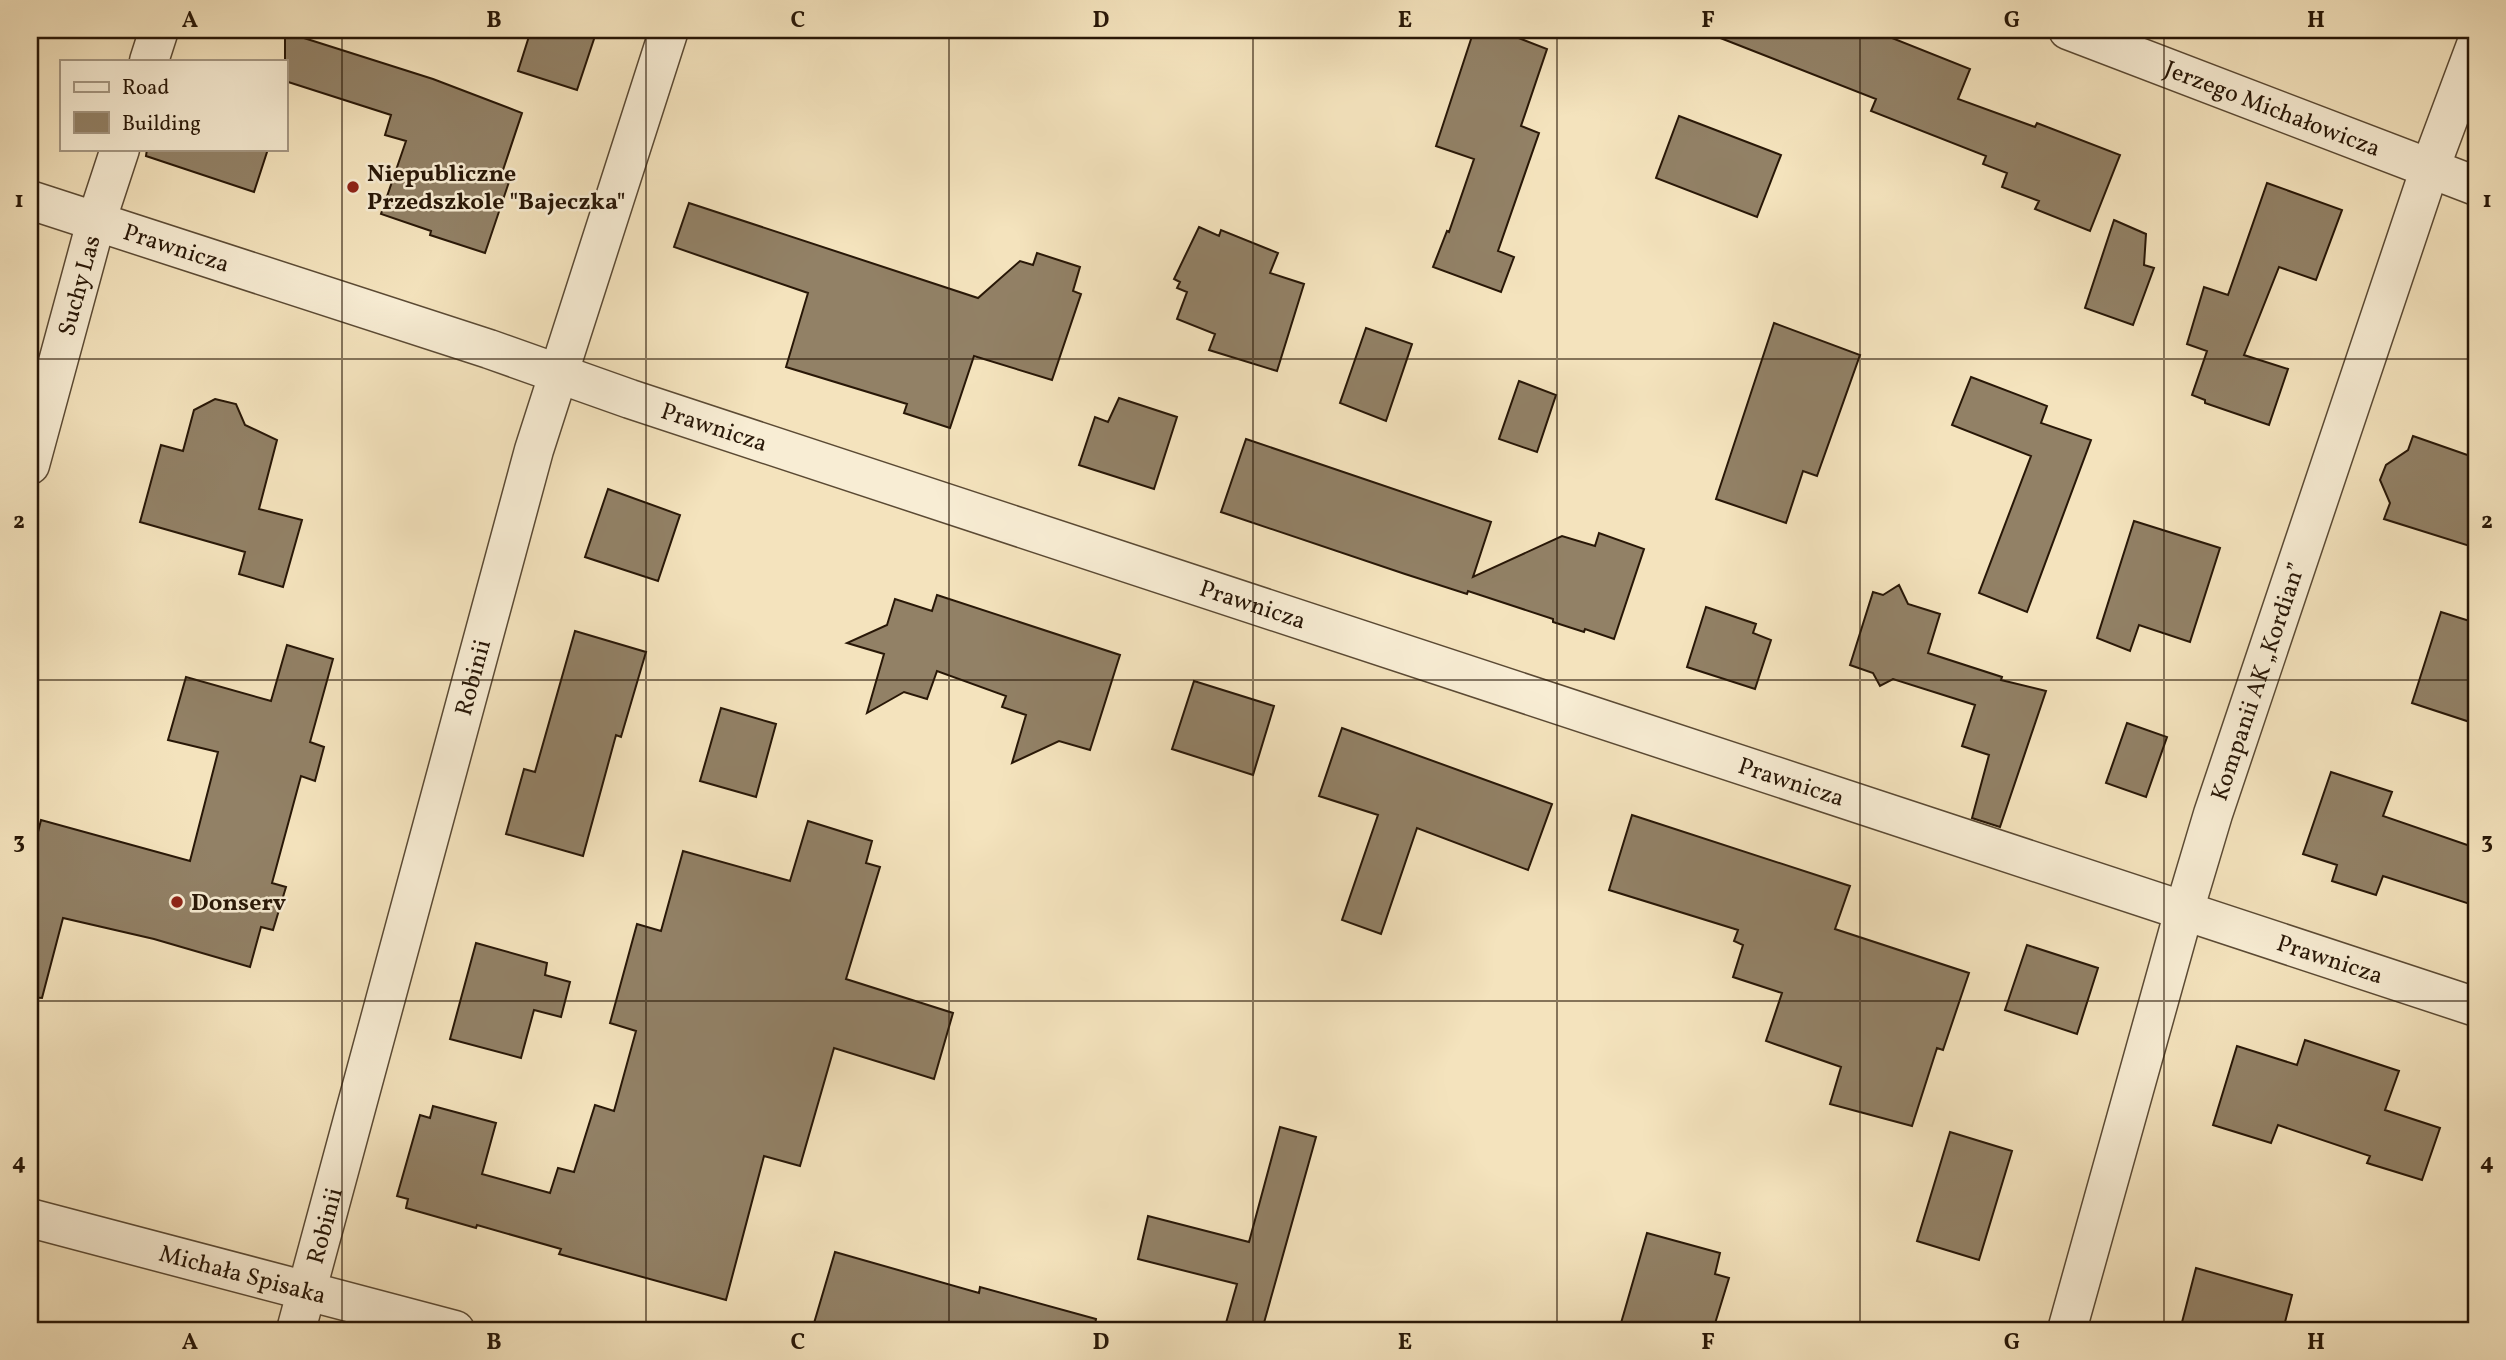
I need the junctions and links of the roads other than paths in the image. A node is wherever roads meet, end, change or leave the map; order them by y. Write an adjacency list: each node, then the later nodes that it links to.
1 (159, 30): 5 (street)
2 (669, 30): 11 (street, Robinii)
3 (2068, 30): 7 (street, Jerzego Michałowicza)
4 (2476, 45): 7 (street, Kompanii AK „Kordian”)
5 (149, 60)
6 (120, 150): 10 (street, Suchy Las)
7 (2430, 168): 8 (street, Jerzego Michałowicza); 13 (street, Kompanii AK „Kordian”)
8 (2476, 186)
9 (30, 200): 10 (street, Prawnicza)
10 (96, 222): 11 (street, Prawnicza); 12 (street, Suchy Las)
11 (558, 374): 13 (street, Prawnicza); 16 (street, Robinii)
12 (30, 465)
13 (2184, 911): 14 (street, Prawnicza); 19 (street, Kompanii AK „Kordian”)
14 (2476, 1007)
15 (30, 1218): 16 (street, Michała Spisaka)
16 (307, 1291): 17 (street, Robinii); 18 (street, Michała Spisaka)
17 (296, 1330)
18 (455, 1330)
19 (2067, 1330)

